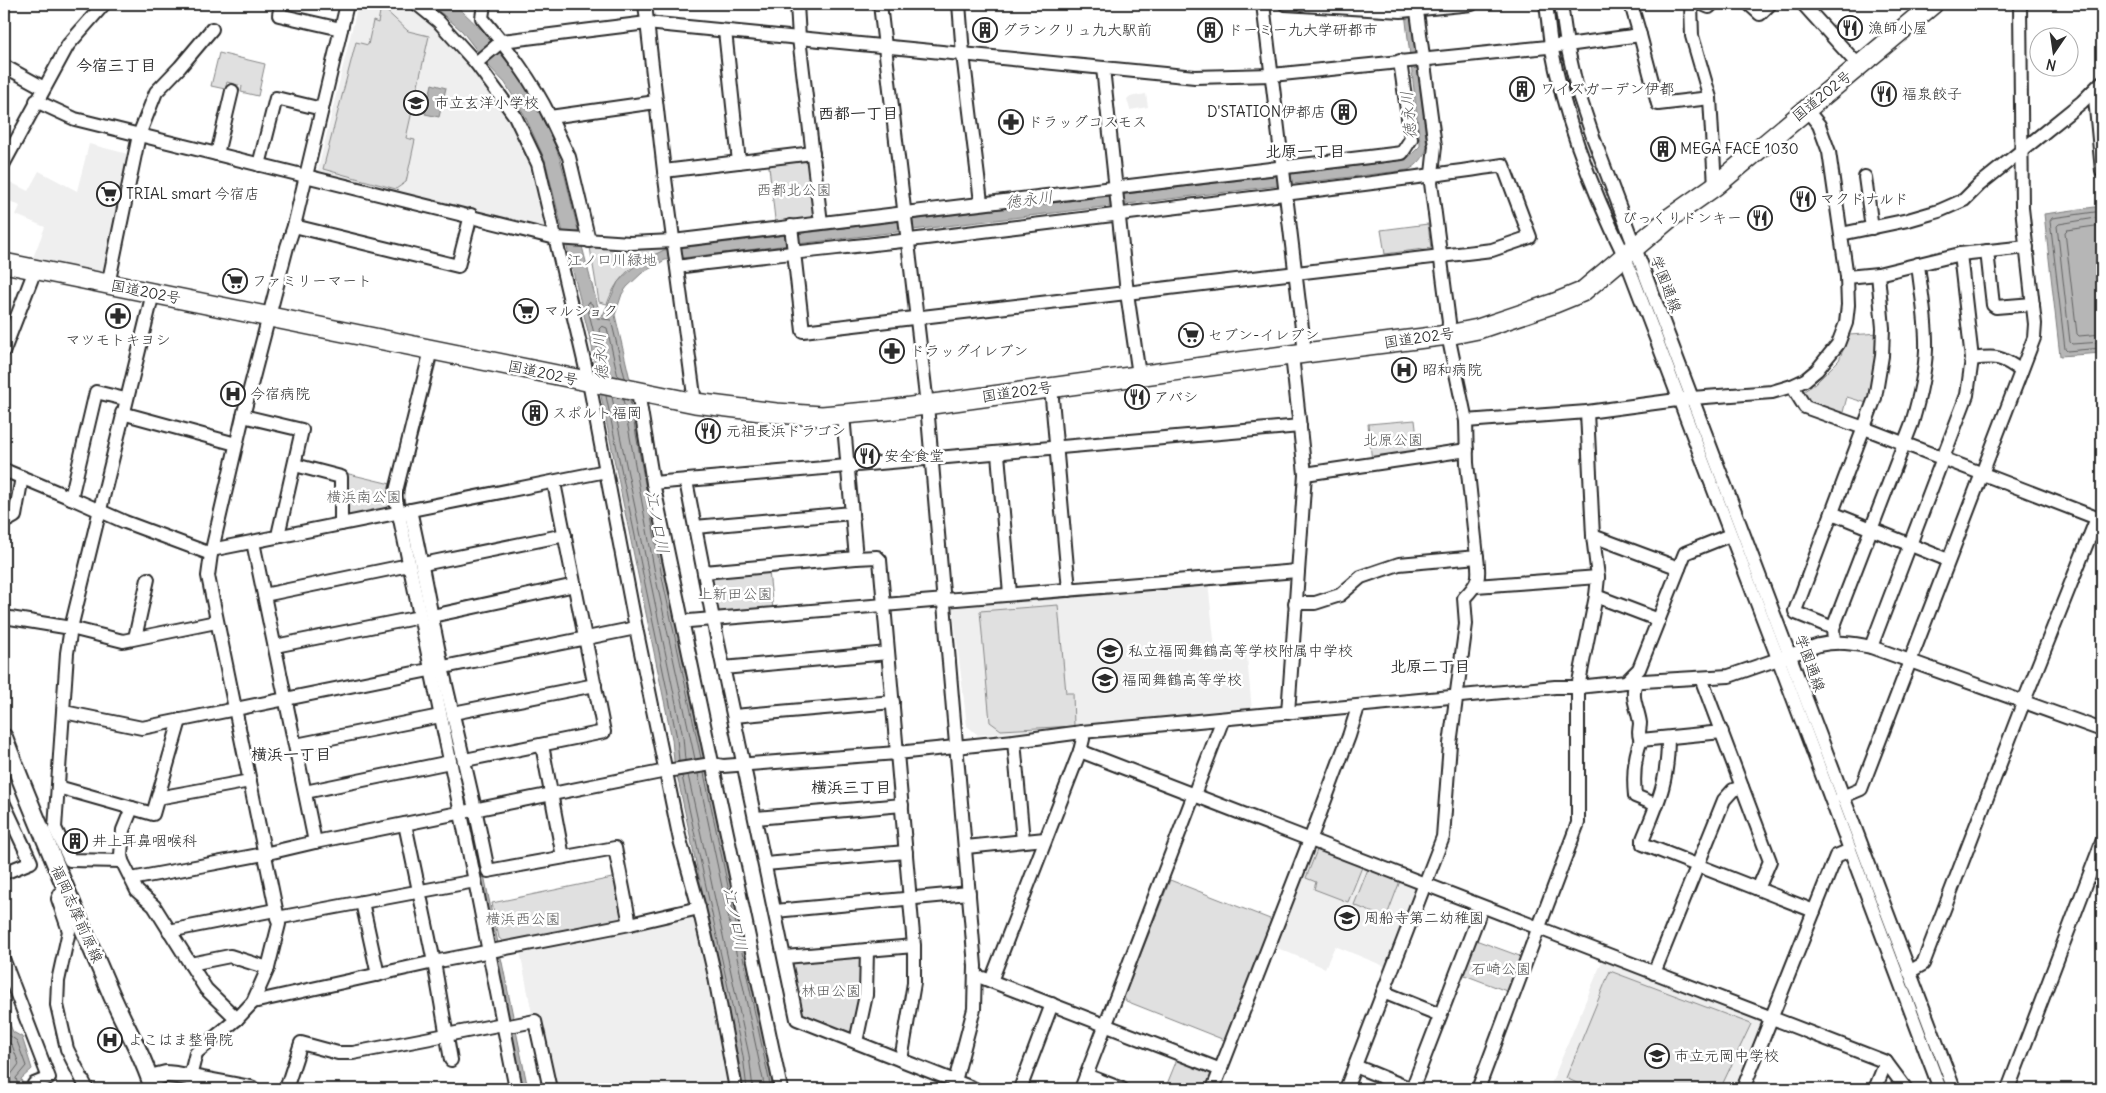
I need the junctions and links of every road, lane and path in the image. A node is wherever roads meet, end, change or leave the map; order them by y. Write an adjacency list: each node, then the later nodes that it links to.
1 (104, 4): 43 (street)
2 (281, 4): 27 (street)
3 (346, 4): 27 (street)
4 (417, 4): 37 (street)
5 (484, 4): 31 (street)
6 (645, 4): 25 (street)
7 (797, 4): 30 (street)
8 (880, 4): 34 (street)
9 (959, 4): 35 (street)
10 (1263, 4): 41 (street)
11 (1285, 4): 24 (street)
12 (1472, 4): 24 (street)
13 (1546, 4): 33 (street)
14 (1561, 4): 32 (street)
15 (1631, 4): 29 (street)
16 (1691, 4): 46 (street)
17 (1702, 4): 18 (street)
18 (1712, 4)
19 (1749, 4): 20 (street)
20 (1770, 4)
21 (1803, 4): 39 (street)
22 (1933, 4): 39 (highway, 国道202号)
23 (2020, 4): 53 (street)
24 (1416, 7): 36 (street)
25 (646, 24): 28 (street); 31 (street); 48 (street)
26 (212, 29): 52 (street)
27 (341, 29): 49 (street)
28 (725, 30): 30 (street); 56 (street)
29 (1640, 35): 32 (street); 46 (street)
30 (799, 38): 34 (street); 54 (street)
31 (502, 41): 37 (street); 51 (street)
32 (1567, 45): 33 (street); 84 (street)
33 (1552, 46): 36 (street); 84 (street)
34 (886, 48): 35 (street); 69 (street)
35 (963, 54): 40 (street); 68 (street)
36 (1412, 60): 41 (street); 59 (street); 63 (street)
37 (476, 62): 77 (street)
38 (4, 66): 43 (street)
39 (1859, 66): 50 (highway, 国道202号)
40 (1103, 68): 41 (street); 65 (street)
41 (1272, 75): 59 (street)
42 (2102, 82): 45 (street)
43 (44, 88): 47 (street)
44 (232, 91): 55 (street)
45 (2092, 92): 53 (street); 61 (street)
46 (1710, 98): 66 (street)
47 (36, 101): 52 (street); 57 (street)
48 (656, 102): 51 (street); 60 (street)
49 (322, 109): 58 (street); 62 (street)
50 (1806, 109): 66 (highway, 国道202号); 76 (street)
51 (550, 117): 79 (street)
52 (139, 135): 55 (street); 94 (street)
53 (2023, 150): 75 (street); 81 (street)
54 (813, 152): 56 (street); 72 (street)
55 (217, 154): 58 (street)
56 (739, 162): 60 (street)
57 (4, 163)
58 (259, 164): 62 (street)
59 (1282, 167): 65 (street); 67 (street)
60 (664, 171): 80 (street)
61 (2102, 171)
62 (306, 176): 70 (street); 73 (street)
63 (1432, 176): 67 (street); 86 (street); 86 (street)
64 (1865, 177): 75 (street)
65 (1116, 186): 68 (street); 71 (street)
66 (1715, 186): 84 (highway, 国道202号)
67 (1286, 194): 71 (street); 91 (street)
68 (982, 202): 69 (street)
69 (904, 212): 72 (street); 78 (street)
70 (471, 215): 73 (street); 77 (street)
71 (1119, 215): 78 (street); 96 (street)
72 (820, 223): 74 (street)
73 (294, 226): 98 (street)
74 (790, 226): 80 (street); 83 (street)
75 (1872, 228): 76 (street)
76 (1841, 234): 93 (street)
77 (556, 238): 79 (street); 107 (street)
78 (907, 240): 83 (street); 99 (street)
79 (589, 241): 80 (street)
80 (673, 241): 89 (street)
81 (2027, 246): 82 (street); 97 (street)
82 (1987, 251): 85 (street); 97 (street)
83 (794, 253): 89 (street); 99 (street)
84 (1630, 253): 100 (highway, 国道202号); 111 (street, 学園通線); 113 (street, 学園通線)
85 (1960, 254): 88 (street); 104 (street)
86 (1441, 256): 91 (street); 100 (street)
87 (4, 263): 90 (highway, 国道202号)
88 (1918, 264): 92 (street); 123 (street)
89 (677, 267): 114 (street)
90 (34, 270): 94 (highway, 国道202号); 101 (street)
91 (1294, 273): 96 (street); 103 (street)
92 (1878, 274): 93 (street); 122 (street)
93 (1847, 277): 108 (street)
94 (108, 285): 95 (highway, 国道202号)
95 (153, 293): 98 (highway, 国道202号); 112 (street)
96 (1127, 293): 99 (street); 106 (street)
97 (2033, 304): 105 (street)
98 (268, 316): 102 (highway, 国道202号); 119 (street)
99 (916, 319): 115 (street)
100 (1448, 335): 103 (highway, 国道202号); 120 (street)
101 (4, 350)
102 (431, 350): 107 (highway, 国道202号); 142 (street)
103 (1299, 354): 106 (highway, 国道202号); 121 (street)
104 (1972, 359): 105 (street); 128 (street)
105 (2021, 371): 134 (street)
106 (1139, 375): 109 (highway, 国道202号)
107 (593, 383): 110 (highway, 国道202号); 133 (street)
108 (1792, 386): 111 (street); 122 (street)
109 (1052, 387): 115 (highway, 国道202号); 125 (street)
110 (638, 391): 114 (highway, 国道202号); 139 (street)
111 (1692, 398): 113 (street); 191 (street, 学園通線)
112 (126, 400): 117 (street); 140 (street)
113 (1678, 400): 116 (street); 151 (street, 学園通線)
114 (695, 404): 118 (highway, 国道202号)
115 (928, 405): 118 (highway, 国道202号); 129 (street)
116 (1586, 412): 120 (street); 153 (street)
117 (122, 413): 124 (street); 141 (street)
118 (844, 415): 131 (street)
119 (243, 416): 124 (street); 130 (street)
120 (1466, 421): 126 (street)
121 (1300, 426): 125 (street); 135 (street)
122 (1864, 428): 123 (street); 144 (street)
123 (1904, 443): 128 (street); 149 (street)
124 (236, 444): 156 (street)
125 (1057, 448): 127 (street); 169 (street)
126 (1467, 450): 135 (street); 157 (street)
127 (998, 454): 129 (street); 170 (street)
128 (1942, 458): 134 (street); 155 (street)
129 (932, 460): 131 (street); 173 (street)
130 (294, 465): 147 (street); 152 (street)
131 (848, 467): 137 (street); 143 (street)
132 (4, 470): 136 (street)
133 (606, 471): 138 (street); 183 (street)
134 (1982, 473): 146 (street); 159 (street)
135 (1305, 474): 163 (street)
136 (22, 477): 140 (street); 145 (street)
137 (686, 481): 139 (street); 148 (street)
138 (554, 482): 142 (street); 150 (street)
139 (653, 483): 226 (street)
140 (71, 498): 141 (street)
141 (100, 510): 156 (street); 182 (street)
142 (404, 511): 147 (street); 160 (street); 161 (street)
143 (852, 513): 148 (street); 158 (street)
144 (1832, 513): 149 (street); 184 (street)
145 (4, 518)
146 (2100, 519): 201 (street)
147 (341, 524): 152 (street)
148 (695, 527): 164 (street)
149 (1871, 529): 155 (street); 184 (street)
150 (564, 535): 160 (street); 167 (street)
151 (1730, 535): 162 (street); 191 (street, 学園通線)
152 (281, 536): 154 (street)
153 (1593, 536): 162 (street); 165 (street)
154 (253, 542): 156 (street); 171 (street)
155 (1909, 544): 159 (street); 189 (street)
156 (211, 552): 181 (street)
157 (1477, 557): 168 (street); 174 (street)
158 (856, 558): 164 (street); 175 (street)
159 (1948, 560): 192 (street)
160 (423, 564): 176 (street)
161 (409, 565): 171 (street); 176 (street)
162 (1679, 568): 179 (street)
163 (1297, 571): 169 (street); 174 (street)
164 (704, 572): 178 (street)
165 (1598, 577): 168 (street); 172 (street)
166 (148, 579): 185 (street)
167 (575, 585): 176 (street); 186 (street)
168 (1476, 586): 200 (street)
169 (1069, 590): 170 (street)
170 (1010, 594): 173 (street)
171 (264, 595): 188 (street)
172 (1596, 596): 179 (street); 198 (street)
173 (945, 599): 175 (street); 221 (street)
174 (1295, 603): 207 (street)
175 (884, 604): 178 (street); 190 (street)
176 (426, 616): 188 (street); 193 (street)
177 (4, 617): 182 (street)
178 (713, 620): 180 (street); 194 (street)
179 (1658, 620): 196 (street)
180 (689, 621)
181 (216, 622): 185 (street); 204 (street)
182 (71, 628): 185 (street); 205 (street)
183 (636, 628): 186 (street); 228 (street)
184 (1833, 628): 187 (street)
185 (135, 638)
186 (585, 638): 193 (street); 197 (street)
187 (1834, 642): 189 (street); 191 (street)
188 (275, 646): 199 (street)
189 (1871, 647): 192 (street)
190 (888, 653): 194 (street); 202 (street)
191 (1784, 658): 195 (street); 236 (street, 学園通線); 251 (street, 学園通線)
192 (1909, 660): 201 (street); 236 (street)
193 (436, 668): 199 (street); 206 (street); 208 (street)
194 (723, 668): 209 (street)
195 (1701, 678): 196 (street); 214 (street)
196 (1631, 682): 198 (street); 217 (street)
197 (595, 685): 206 (street); 220 (street)
198 (1578, 687): 200 (street); 274 (street)
199 (286, 698): 204 (street); 219 (street)
200 (1458, 698): 203 (street); 261 (street)
201 (2024, 701): 212 (street); 284 (street)
202 (893, 702): 209 (street); 223 (street)
203 (1358, 707): 207 (street); 246 (street)
204 (234, 709): 211 (street); 229 (street)
205 (64, 712): 211 (street); 230 (street)
206 (453, 712): 224 (street)
207 (1288, 713): 210 (street)
208 (440, 716): 219 (street); 225 (street)
209 (734, 716): 227 (street)
210 (1221, 718): 213 (street); 235 (street)
211 (180, 720): 234 (street)
212 (2102, 730)
213 (1082, 732): 218 (street); 222 (street)
214 (1722, 732): 216 (street); 231 (street)
215 (4, 738): 263 (main road, 福岡志摩前原線)
216 (1668, 738): 217 (street); 239 (street)
217 (1640, 740): 239 (street)
218 (1014, 741): 221 (street); 247 (street)
219 (296, 745): 232 (street)
220 (542, 745): 224 (street); 233 (street)
221 (958, 746): 223 (street); 250 (street)
222 (1080, 751): 235 (street); 245 (street)
223 (897, 752): 227 (street); 238 (street)
224 (465, 760): 241 (street)
225 (450, 762): 232 (street); 242 (street)
226 (712, 764): 227 (street); 228 (street); 316 (street)
227 (745, 764): 243 (street)
228 (666, 771): 233 (street); 269 (street)
229 (250, 781): 234 (street); 253 (street)
230 (58, 787): 240 (street); 255 (street)
231 (1742, 787): 257 (street); 262 (street)
232 (305, 792): 248 (street)
233 (551, 794): 241 (street); 254 (street)
234 (159, 796): 240 (street)
235 (1194, 796): 246 (street); 295 (street)
236 (1842, 797): 284 (street, 学園通線)
237 (4, 804): 258 (street)
238 (902, 805): 243 (street); 252 (street)
239 (1657, 806): 257 (street)
240 (132, 808): 255 (street)
241 (476, 809): 242 (street); 254 (street)
242 (461, 812): 244 (street); 260 (street)
243 (756, 818): 256 (street)
244 (405, 824): 248 (street); 264 (street)
245 (1045, 839): 247 (street); 288 (street)
246 (1310, 840): 261 (street); 303 (street)
247 (1023, 841): 250 (street)
248 (315, 842): 253 (street)
249 (2102, 842): 330 (street)
250 (966, 847): 265 (street)
251 (1850, 850): 271 (street); 328 (street, 学園通線)
252 (906, 852): 256 (street); 266 (street)
253 (264, 854): 259 (street); 272 (street)
254 (563, 857): 273 (street)
255 (122, 861): 259 (street)
256 (765, 864): 270 (street)
257 (1697, 866): 262 (street); 285 (street)
258 (4, 873)
259 (130, 879): 275 (street)
260 (475, 882): 264 (street); 277 (street)
261 (1424, 885): 268 (street); 289 (street)
262 (1758, 889): 271 (street)
263 (67, 890): 306 (main road, 福岡志摩前原線); 310 (street)
264 (419, 892): 267 (street); 281 (street)
265 (969, 893): 266 (street); 286 (street)
266 (910, 899): 270 (street); 276 (street)
267 (362, 902): 272 (street); 287 (street)
268 (1482, 907): 274 (street); 292 (street)
269 (699, 908): 273 (street); 315 (street)
270 (775, 911): 279 (street)
271 (1814, 911): 293 (street)
272 (276, 914): 275 (street); 283 (street)
273 (630, 924): 277 (street)
274 (1540, 928): 285 (street); 324 (street)
275 (169, 931): 282 (street)
276 (914, 946): 278 (street); 300 (street)
277 (495, 950): 281 (street); 296 (street)
278 (867, 950): 279 (street); 298 (street)
279 (785, 957): 298 (street)
280 (4, 961): 309 (street)
281 (434, 962): 287 (street); 297 (street)
282 (190, 964): 283 (street); 294 (street)
283 (268, 968): 290 (street)
284 (1909, 972): 329 (street, 学園通線)
285 (1654, 973): 293 (street)
286 (975, 975): 288 (street); 308 (street)
287 (378, 976): 290 (street)
288 (991, 981): 291 (street)
289 (1383, 992): 292 (street); 302 (street)
290 (253, 1002): 294 (street)
291 (1052, 1004): 295 (street); 318 (street)
292 (1440, 1015): 323 (street)
293 (1770, 1017): 301 (street); 325 (street)
294 (237, 1019): 305 (street)
295 (1105, 1025): 303 (street); 304 (street)
296 (504, 1026): 297 (street); 313 (street); 314 (street)
297 (447, 1035): 299 (street); 312 (street)
298 (856, 1042): 300 (street)
299 (451, 1060)
300 (901, 1060): 308 (street)
301 (1886, 1062): 326 (street); 327 (street)
302 (1355, 1066): 322 (street); 323 (street)
303 (1220, 1070): 321 (street)
304 (1086, 1075): 319 (street); 320 (street)
305 (190, 1077): 306 (main road); 307 (main road)
306 (152, 1084)
307 (221, 1086): 311 (main road)
308 (955, 1086): 317 (street)
309 (36, 1089)
310 (87, 1089)
311 (251, 1089)
312 (286, 1089)
313 (516, 1089)
314 (550, 1089)
315 (736, 1089)
316 (781, 1089)
317 (975, 1089)
318 (1020, 1089)
319 (1080, 1089)
320 (1122, 1089)
321 (1213, 1089)
322 (1346, 1089)
323 (1411, 1089)
324 (1478, 1089)
325 (1743, 1089)
326 (1876, 1089)
327 (1906, 1089)
328 (1940, 1089)
329 (1954, 1089)
330 (2008, 1089)

